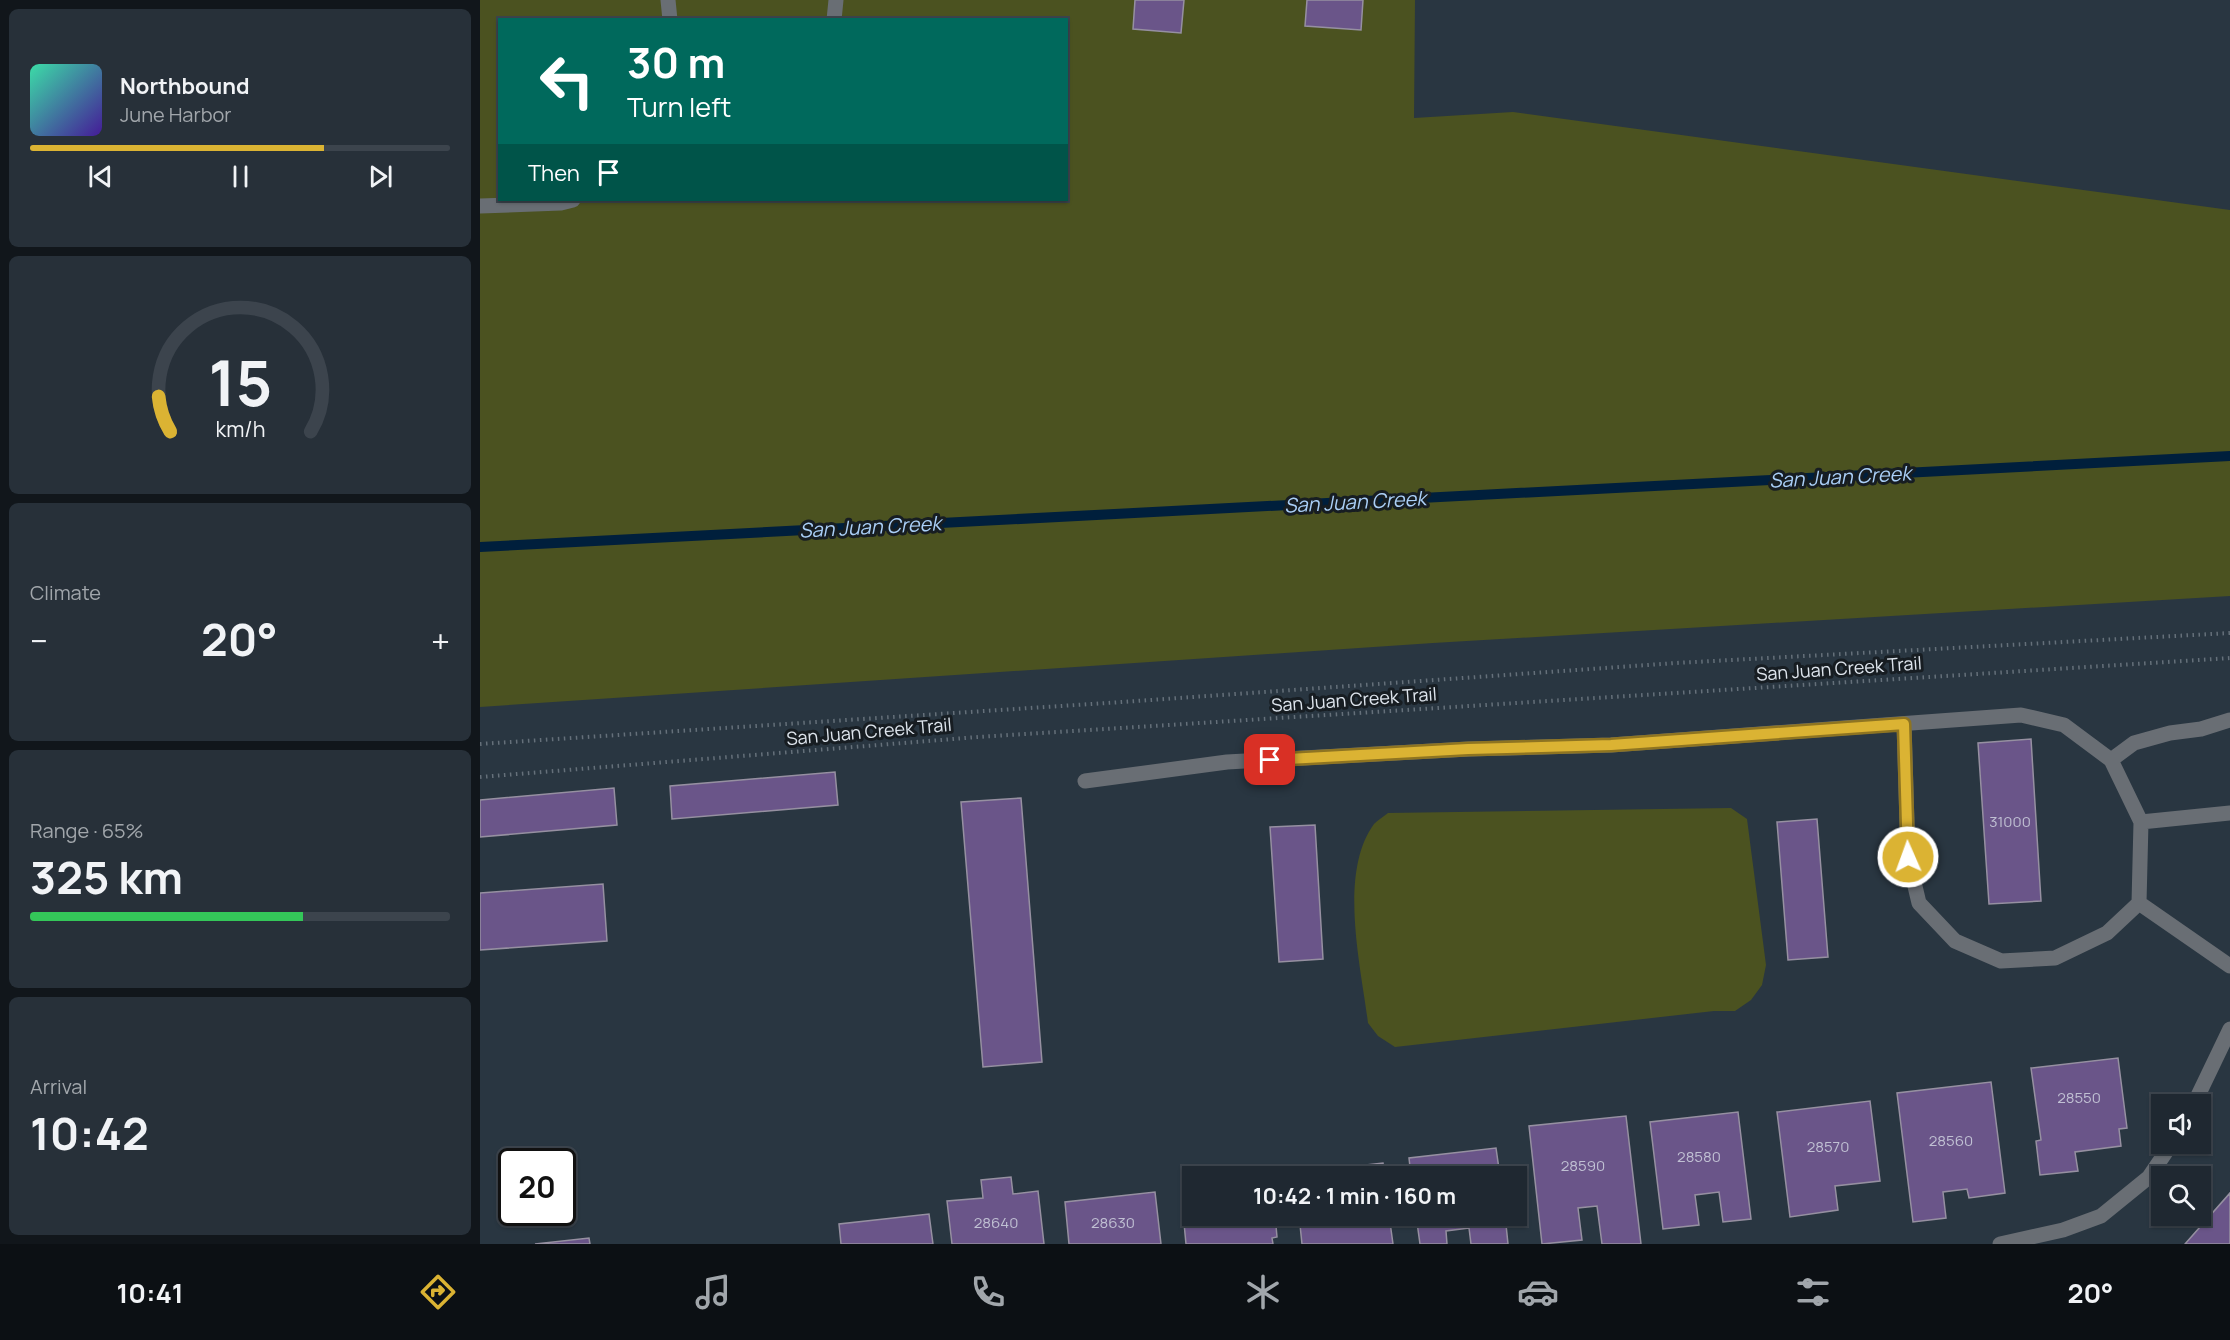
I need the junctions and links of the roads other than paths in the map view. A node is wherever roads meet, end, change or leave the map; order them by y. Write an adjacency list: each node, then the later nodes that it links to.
1 (668, 0): 3 (street)
2 (836, 0): 4 (street)
3 (670, 18)
4 (834, 18)
5 (569, 201): 6 (street)
6 (480, 206)
7 (2230, 720): 9 (street)
8 (1904, 724): 9 (street); 10 (street); 13 (street)
9 (2110, 760): 12 (street)
10 (1085, 781)
11 (2230, 813): 12 (street)
12 (2141, 822): 13 (street)
13 (2139, 903): 14 (street)
14 (2230, 966)
15 (2230, 1029): 16 (street)
16 (2199, 1094)
17 (2165, 1154): 18 (street)
18 (2000, 1244)

